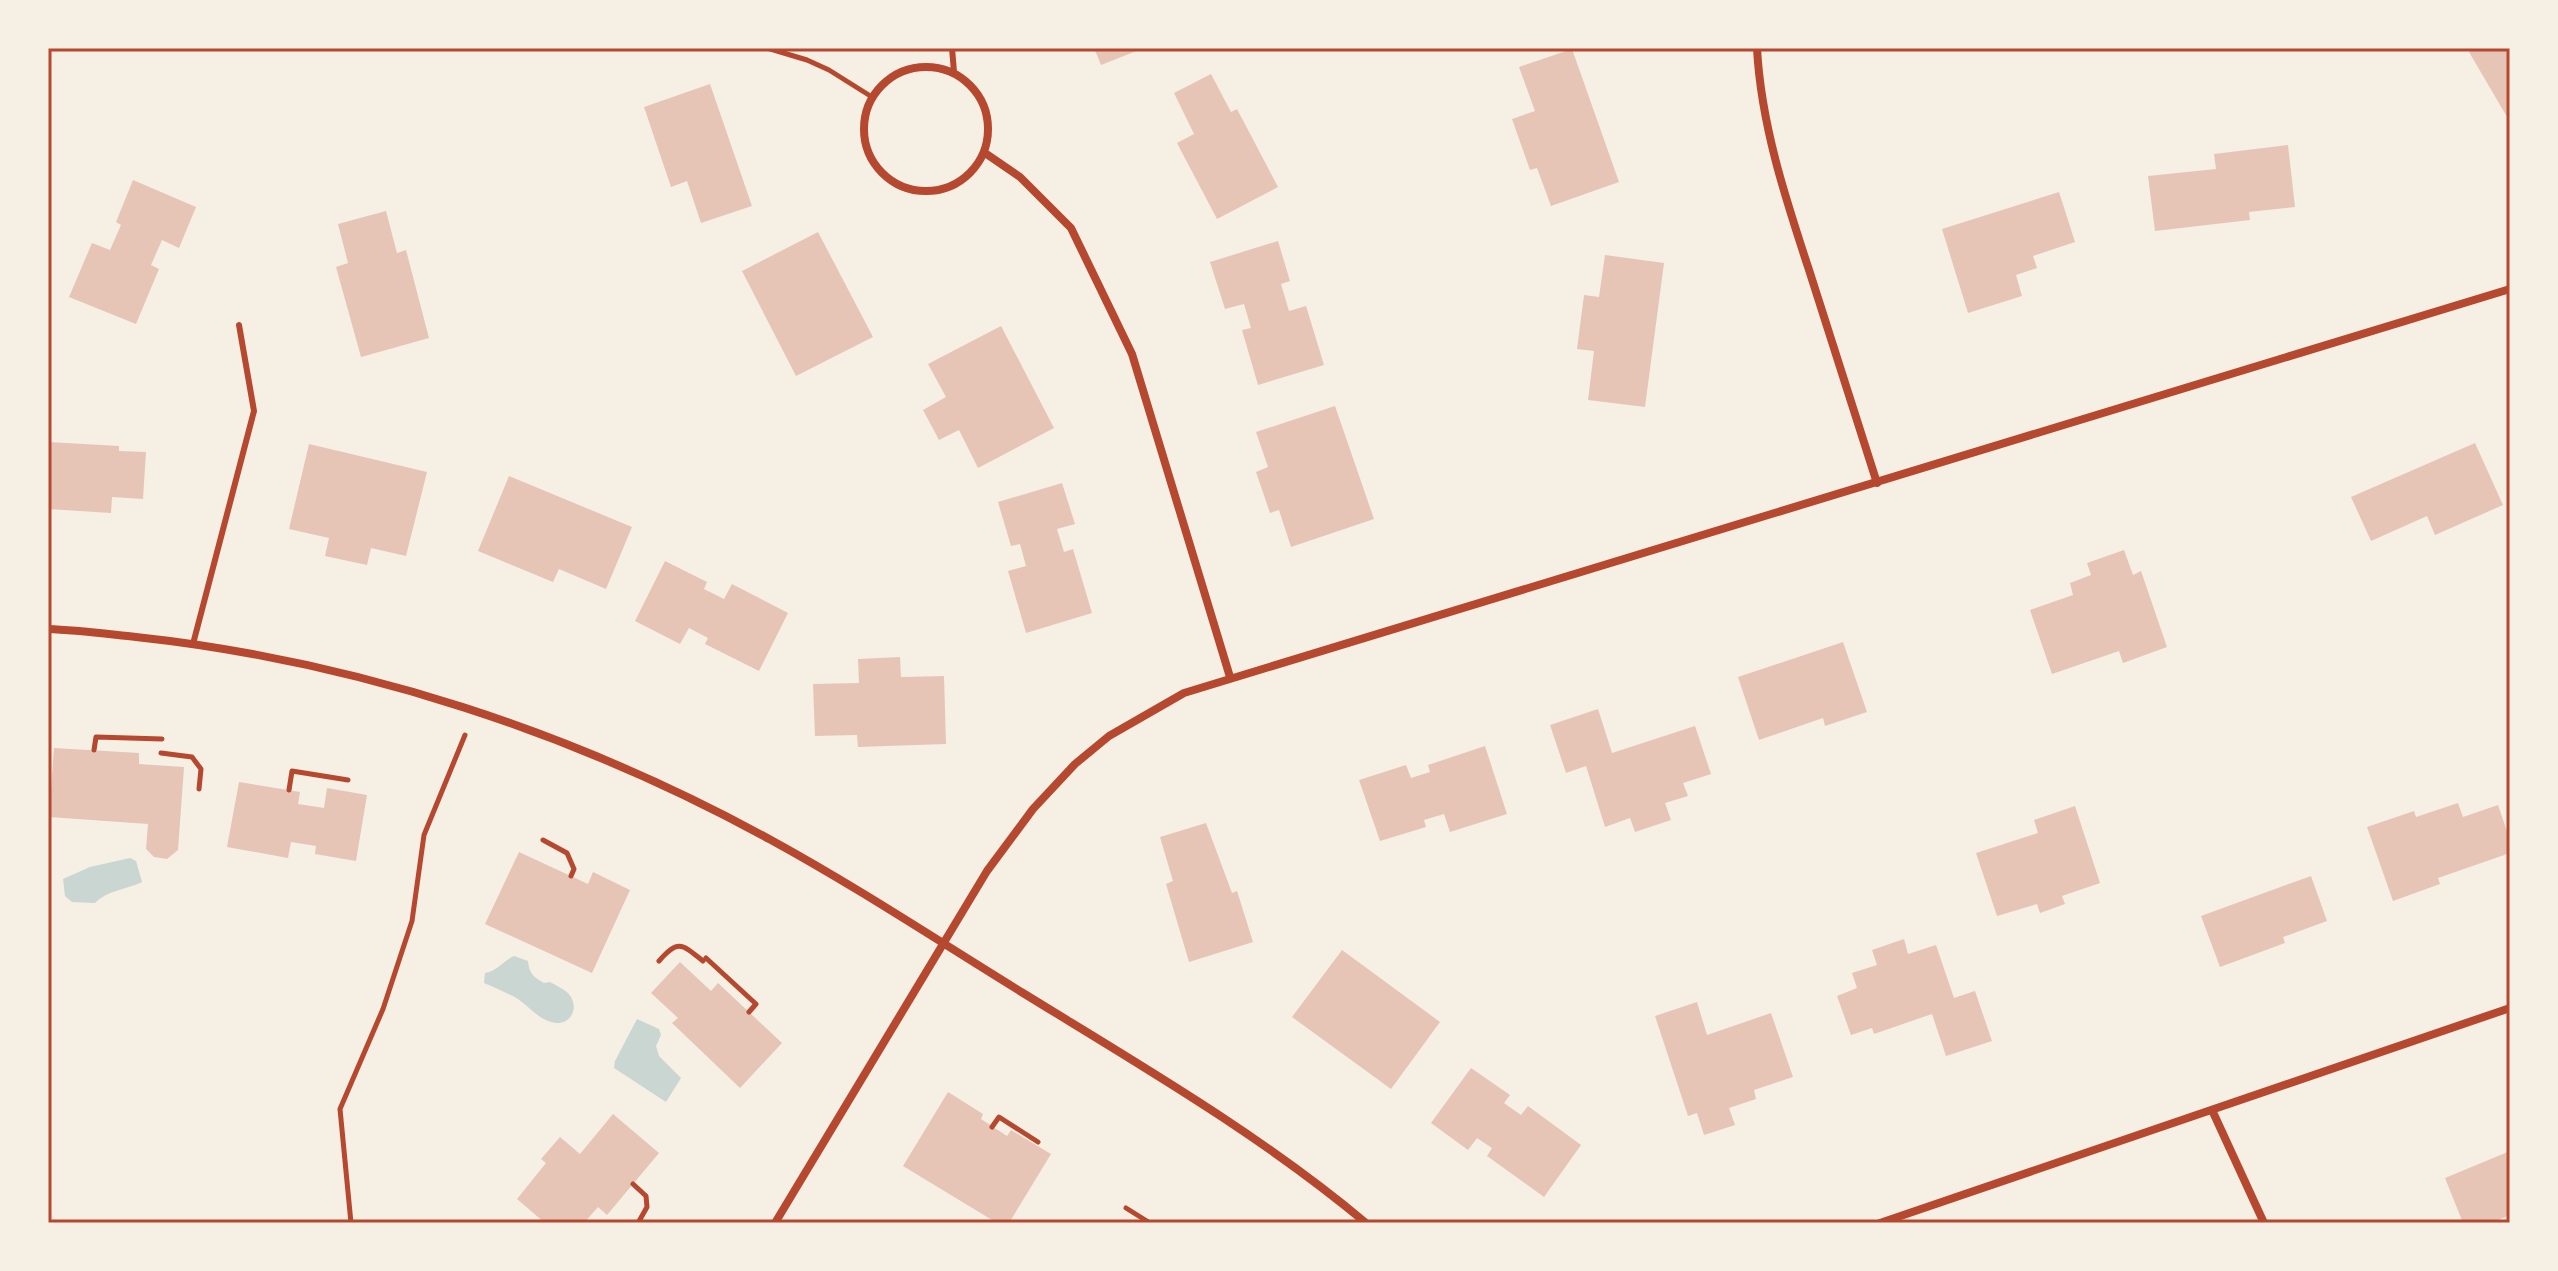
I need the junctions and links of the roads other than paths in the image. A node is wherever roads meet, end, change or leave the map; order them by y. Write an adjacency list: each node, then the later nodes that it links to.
1 (952, 48): 3 (lane)
2 (1757, 48): 7 (street)
3 (954, 72): 4 (street); 4 (street)
4 (985, 153): 10 (street)
5 (2510, 289): 7 (street)
6 (239, 325): 9 (lane)
7 (1877, 483): 10 (street)
8 (48, 629): 9 (street)
9 (193, 644): 11 (street)
10 (1230, 677): 11 (street)
11 (945, 945): 14 (street); 15 (street)
12 (2510, 1008): 13 (street)
13 (2212, 1110): 16 (street); 17 (street)
14 (775, 1223)
15 (1366, 1223)
16 (1880, 1223)
17 (2264, 1223)

